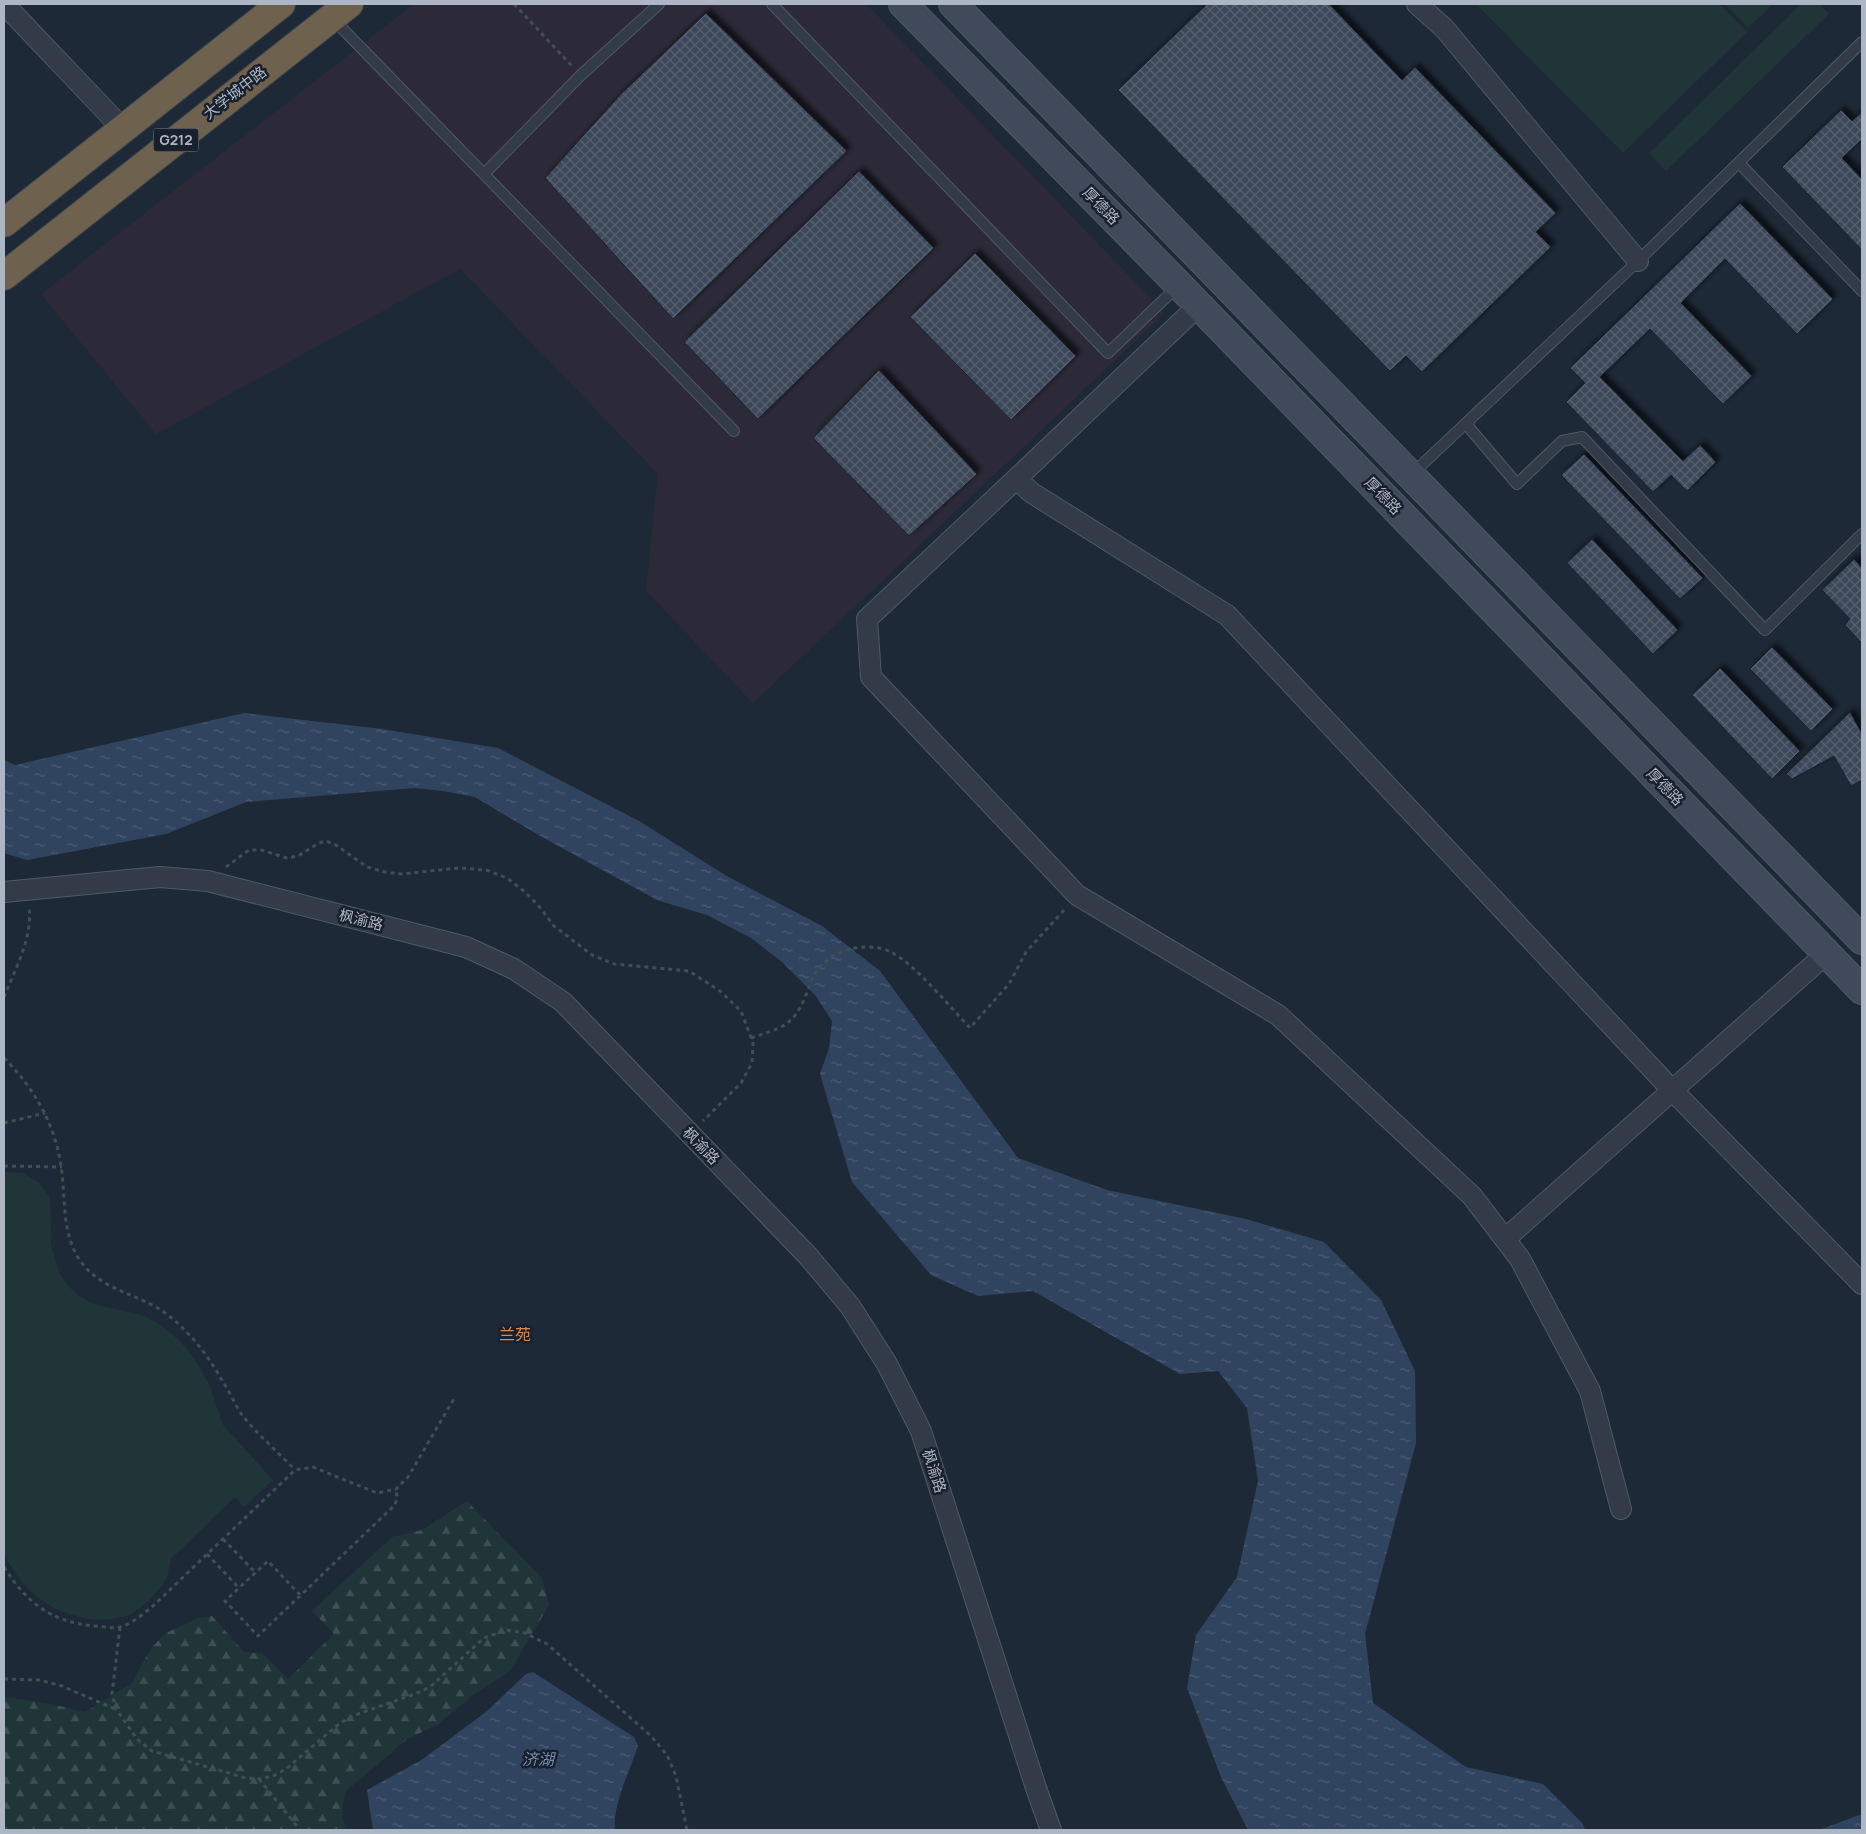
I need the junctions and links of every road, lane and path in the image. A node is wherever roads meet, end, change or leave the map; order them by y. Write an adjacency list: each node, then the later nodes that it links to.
1 (4, 4): 12 (street)
2 (281, 4): 12 (highway, G212)
3 (514, 4): 11 (path)
4 (659, 4): 11 (lane)
5 (772, 4): 18 (lane)
6 (903, 4): 18 (main road, 厚德路)
7 (954, 4): 23 (main road)
8 (1417, 4): 16 (street)
9 (340, 11): 14 (lane); 17 (highway, 大学城中路 / G212)
10 (1862, 42): 13 (lane)
11 (581, 75): 14 (lane)
12 (123, 128): 15 (highway, G212)
13 (1739, 163): 16 (lane); 19 (lane)
14 (484, 174): 22 (lane)
15 (4, 222)
16 (1638, 262): 21 (lane)
17 (4, 276)
18 (1179, 285): 20 (main road, 厚德路)
19 (1862, 291)
20 (1198, 306): 24 (street); 31 (main road, 厚德路)
21 (1466, 424): 23 (lane); 25 (lane)
22 (734, 431)
23 (1410, 476): 30 (main road)
24 (1016, 479): 29 (street); 36 (street)
25 (1862, 534)
26 (208, 881): 27 (street, 枫渝路); 34 (path); 39 (street, 枫渝路)
27 (26, 889): 28 (street, 枫渝路); 33 (path)
28 (4, 892)
29 (1077, 896): 34 (path); 42 (street)
30 (1862, 940)
31 (1827, 953): 32 (main road, 厚德路); 36 (street)
32 (1862, 990)
33 (4, 997)
34 (751, 1038): 39 (path)
35 (4, 1058): 37 (path)
36 (1672, 1090): 42 (street); 43 (street)
37 (45, 1113): 38 (path); 41 (path)
38 (4, 1123)
39 (690, 1134): 60 (street, 枫渝路)
40 (4, 1166): 41 (path)
41 (62, 1167): 45 (path)
42 (1504, 1239): 47 (street)
43 (1862, 1284)
44 (455, 1397): 46 (path)
45 (295, 1470): 46 (path); 48 (path)
46 (396, 1489): 53 (path)
47 (1621, 1509)
48 (223, 1539): 49 (path); 51 (path)
49 (207, 1554): 52 (path); 54 (path)
50 (4, 1567): 54 (path)
51 (255, 1572): 52 (path); 53 (path)
52 (239, 1588): 53 (path)
53 (300, 1595)
54 (120, 1627): 56 (path)
55 (4, 1679): 56 (path)
56 (116, 1709): 57 (path)
57 (259, 1778): 58 (path); 59 (path)
58 (300, 1830)
59 (687, 1830)
60 (1052, 1830)

